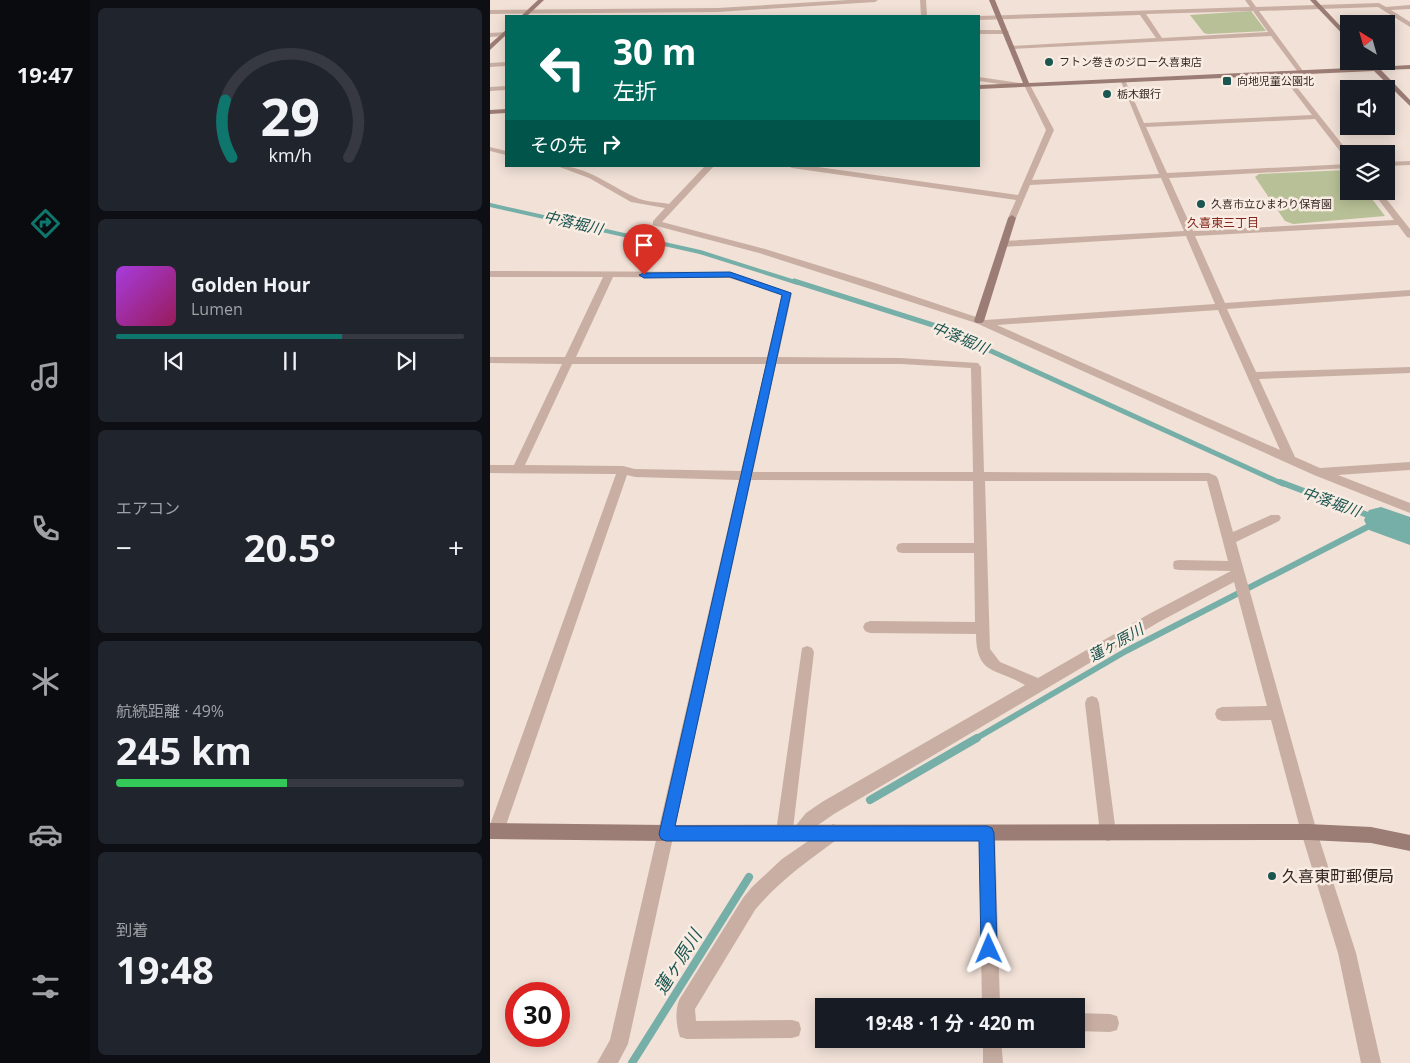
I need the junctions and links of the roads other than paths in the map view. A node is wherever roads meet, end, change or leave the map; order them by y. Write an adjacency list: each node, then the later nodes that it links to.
1 (541, 0): 16 (street)
2 (868, 0): 3 (street); 8 (street)
3 (875, 0)
4 (923, 0): 17 (street)
5 (992, 0): 18 (street)
6 (1248, 0): 11 (street)
7 (1313, 0): 9 (street)
8 (788, 5): 13 (street)
9 (1319, 7): 11 (street); 12 (street); 21 (street)
10 (1410, 7): 12 (street)
11 (1254, 9): 15 (street); 25 (street)
12 (1385, 9): 20 (street)
13 (653, 10): 16 (street)
14 (490, 12): 16 (street)
15 (1141, 12): 18 (street); 28 (street)
16 (526, 14)
17 (924, 15)
18 (1000, 17): 19 (street); 23 (street)
19 (980, 18)
20 (1410, 25)
21 (1340, 29)
22 (980, 32): 23 (street)
23 (1006, 32): 29 (street)
24 (505, 34): 26 (street)
25 (1271, 34): 28 (street); 37 (street)
26 (490, 35)
27 (505, 35): 30 (street)
28 (1160, 40): 29 (street)
29 (1012, 46): 41 (street)
30 (490, 48)
31 (505, 64): 32 (street)
32 (490, 65)
33 (1410, 66): 34 (street)
34 (1395, 67)
35 (1340, 69): 37 (street)
36 (1377, 70): 45 (street)
37 (1300, 71): 38 (street)
38 (1282, 72): 40 (street); 48 (street)
39 (980, 79): 41 (street)
40 (1122, 80): 41 (street); 49 (street)
41 (1023, 85): 43 (street); 60 (street)
42 (505, 88): 44 (street)
43 (980, 88)
44 (490, 89)
45 (1410, 104)
46 (505, 111): 47 (street)
47 (490, 112)
48 (1318, 117): 49 (street); 50 (street)
49 (1142, 125): 59 (street)
50 (1340, 145)
51 (490, 149): 52 (street)
52 (505, 153)
53 (1410, 162): 54 (street)
54 (1395, 163)
55 (1340, 166): 59 (street)
56 (564, 167): 63 (street)
57 (709, 167): 63 (street)
58 (799, 167): 61 (street)
59 (1165, 176): 60 (street); 65 (street)
60 (1027, 183): 61 (street)
61 (1020, 198): 67 (street)
62 (1383, 200): 64 (street)
63 (672, 207): 72 (street)
64 (1400, 222): 65 (street); 66 (street)
65 (1189, 234): 67 (street); 71 (street)
66 (1410, 235)
67 (1003, 244): 72 (street)
68 (490, 274): 69 (street)
69 (609, 275): 74 (street); 75 (street)
70 (1410, 293): 71 (street)
71 (1222, 306): 72 (street); 77 (street)
72 (981, 322): 78 (street)
73 (490, 360): 74 (street)
74 (570, 360): 75 (street); 81 (street)
75 (773, 360): 84 (street); 85 (street)
76 (1410, 370): 77 (street)
77 (1252, 376): 78 (street)
78 (1290, 459): 83 (street)
79 (1410, 466): 83 (street)
80 (490, 470): 81 (street)
81 (517, 470): 82 (street)
82 (623, 470): 84 (street); 100 (street)
83 (1318, 472): 86 (street)
84 (747, 476): 85 (street); 106 (street)
85 (980, 476): 88 (street); 90 (street)
86 (1410, 508)
87 (1275, 518): 88 (street)
88 (1228, 540): 92 (street)
89 (902, 548): 90 (street)
90 (981, 548): 94 (street)
91 (1179, 565): 92 (street)
92 (1238, 574): 96 (street); 98 (street)
93 (870, 626): 94 (street)
94 (982, 628): 96 (street)
95 (807, 652): 103 (street)
96 (1039, 686): 103 (street)
97 (1092, 703): 105 (street)
98 (1276, 713): 99 (street); 102 (street)
99 (1222, 714)
100 (493, 831): 106 (street)
101 (832, 832): 103 (street); 104 (street); 111 (street)
102 (1309, 832): 105 (street); 107 (street); 115 (street)
103 (791, 833): 106 (street)
104 (987, 833): 105 (street); 108 (street)
105 (1108, 833)
106 (666, 834): 113 (street)
107 (1410, 843)
108 (991, 998)
109 (1085, 1022): 110 (street)
110 (1110, 1023)
111 (792, 1030)
112 (992, 1048): 114 (street)
113 (608, 1063)
114 (993, 1063)
115 (1371, 1063)

